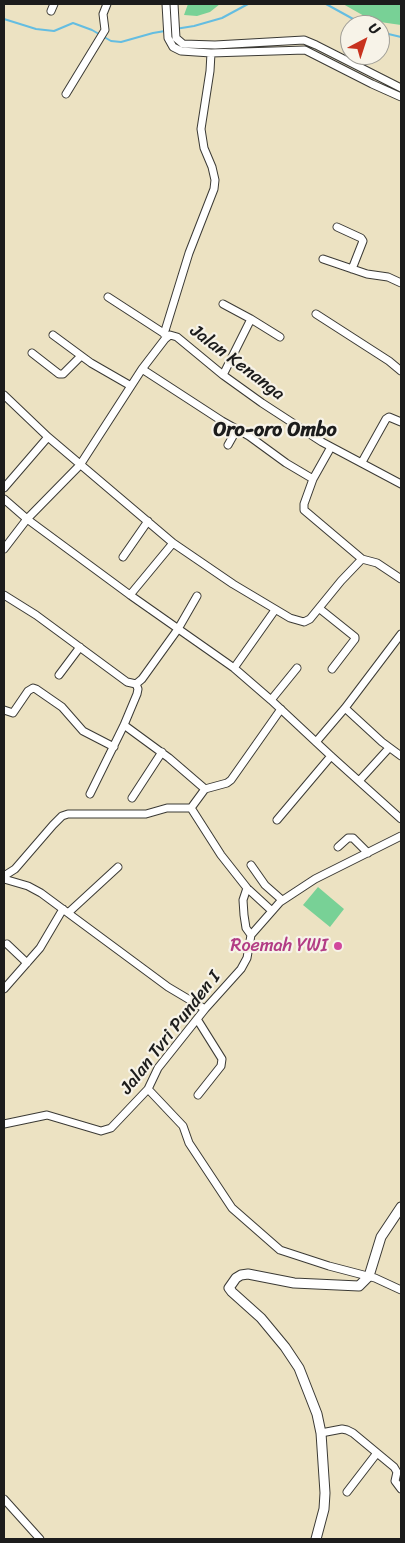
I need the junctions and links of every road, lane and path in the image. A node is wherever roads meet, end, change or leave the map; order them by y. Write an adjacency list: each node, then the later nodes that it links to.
1 (107, 4): 8 (street)
2 (166, 4): 4 (street)
3 (174, 4): 4 (street)
4 (170, 22): 5 (street)
5 (172, 38): 6 (street); 7 (street)
6 (211, 53): 9 (street); 19 (street)
7 (401, 88)
8 (66, 94)
9 (401, 97)
10 (337, 227): 12 (street)
11 (323, 259): 12 (street)
12 (352, 269): 13 (street)
13 (401, 283)
14 (108, 297): 19 (street)
15 (223, 304): 17 (street)
16 (316, 314): 24 (street)
17 (251, 319): 20 (street); 25 (street)
18 (53, 335): 22 (street)
19 (166, 335): 23 (street, Jalan Kenanga); 25 (street, Jalan Kenanga)
20 (280, 337)
21 (32, 353): 22 (street)
22 (81, 356): 26 (street)
23 (142, 369): 26 (street, Jalan Kenanga); 29 (street)
24 (401, 371)
25 (223, 374): 32 (street, Jalan Kenanga)
26 (131, 386): 34 (street, Jalan Kenanga)
27 (4, 396): 30 (street)
28 (401, 422): 33 (street)
29 (238, 429): 31 (street); 35 (street)
30 (48, 437): 34 (street); 37 (street)
31 (228, 445)
32 (331, 446): 33 (street, Jalan Kenanga); 35 (street)
33 (362, 462): 36 (street, Jalan Kenanga)
34 (80, 465): 39 (street, Jalan Kenanga); 40 (street)
35 (313, 479): 44 (street)
36 (401, 484)
37 (4, 488)
38 (4, 499): 39 (street)
39 (27, 518): 42 (street, Jalan Kenanga); 47 (street)
40 (148, 522): 41 (street); 43 (street)
41 (173, 543): 47 (street); 50 (street)
42 (4, 549)
43 (122, 557)
44 (362, 559): 45 (street); 49 (street)
45 (401, 579)
46 (4, 595): 53 (street)
47 (130, 595): 51 (street)
48 (197, 596): 51 (street)
49 (320, 609): 50 (street); 56 (street)
50 (275, 610): 54 (street)
51 (178, 629): 54 (street); 58 (street)
52 (401, 634): 60 (street)
53 (80, 647): 57 (street); 58 (street)
54 (234, 668): 59 (street)
55 (297, 668): 59 (street)
56 (332, 670)
57 (59, 675)
58 (136, 684): 63 (street)
59 (271, 700): 61 (street)
60 (345, 708): 64 (street); 66 (street)
61 (281, 709): 64 (street); 71 (street)
62 (4, 710): 65 (street)
63 (124, 725): 65 (street); 67 (street)
64 (316, 742): 68 (street)
65 (114, 747): 72 (street)
66 (389, 748): 69 (street); 70 (street)
67 (162, 752): 71 (street); 73 (street)
68 (331, 756): 70 (street); 76 (street)
69 (401, 756)
70 (359, 781): 75 (street)
71 (205, 789): 74 (street)
72 (90, 794)
73 (132, 798)
74 (191, 808): 82 (street); 83 (street)
75 (401, 819)
76 (277, 820)
77 (401, 836): 79 (street)
78 (338, 847): 79 (street)
79 (368, 853): 84 (street)
80 (250, 865): 84 (street)
81 (118, 867): 85 (street)
82 (4, 877): 85 (street)
83 (247, 888): 86 (street); 87 (street)
84 (282, 900): 86 (street)
85 (66, 911): 89 (street); 92 (street)
86 (272, 911): 87 (street)
87 (251, 935): 92 (street, Jalan Tvri Punden I)
88 (7, 944): 89 (street)
89 (27, 962): 90 (street)
90 (7, 980): 91 (street)
91 (4, 990)
92 (204, 1009): 93 (street, Jalan Tvri Punden I)
93 (197, 1019): 94 (street, Jalan Tvri Punden I); 95 (street)
94 (148, 1089): 96 (street, Jalan Tvri Punden I); 98 (street)
95 (198, 1095)
96 (4, 1124)
97 (401, 1207): 98 (main road)
98 (370, 1276): 99 (street); 100 (main road)
99 (401, 1290)
100 (321, 1433): 101 (street); 106 (main road)
101 (378, 1453): 102 (street); 103 (street)
102 (401, 1489)
103 (347, 1492)
104 (4, 1499): 105 (street)
105 (40, 1539)
106 (316, 1539)

